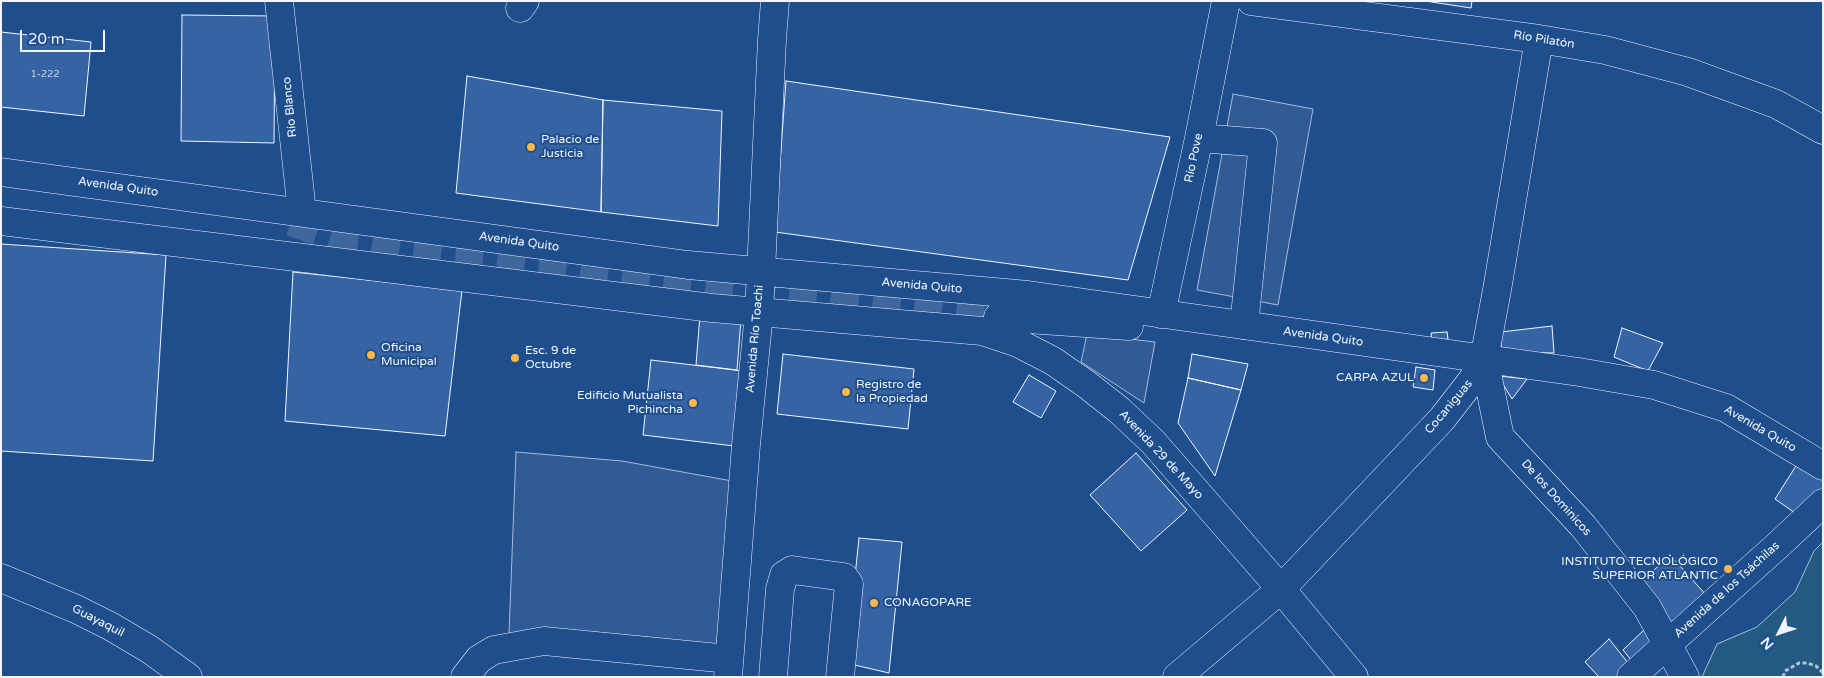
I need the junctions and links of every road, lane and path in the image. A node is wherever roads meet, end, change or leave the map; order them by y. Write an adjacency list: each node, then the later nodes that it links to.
1 (279, 1): 10 (main road, Río Blanco)
2 (775, 1): 12 (main road, Avenida Río Toachi)
3 (1226, 1): 7 (main road, Río Pove)
4 (1251, 1): 5 (main road, Río Pilatón)
5 (1539, 39): 6 (main road, Río Pilatón); 16 (main road, Cocaniguas)
6 (1823, 130)
7 (1198, 138): 14 (main road, Río Pove); 15 (main road)
8 (1, 172): 10 (main road, Avenida Quito)
9 (1, 221): 11 (main road)
10 (294, 225): 11 (main road); 12 (main road, Avenida Quito)
11 (132, 238): 13 (main road)
12 (760, 272): 13 (main road, Avenida Río Toachi); 14 (main road, Avenida Quito)
13 (759, 313): 17 (main road, Avenida 29 de Mayo); 23 (main road, Avenida Río Toachi)
14 (1161, 314): 15 (main road, Avenida Quito)
15 (1250, 326): 16 (main road, Avenida Quito); 17 (main road)
16 (1484, 359): 18 (main road, Avenida Quito); 21 (main road, Cocaniguas); 22 (main road, De los Dominicos)
17 (1152, 442): 21 (main road, Avenida 29 de Mayo)
18 (1823, 466)
19 (1823, 503): 22 (main road, Avenida de los Tsáchilas)
20 (1, 578): 25 (main road, Guayaquil)
21 (1281, 589): 29 (main road, Cocaniguas); 30 (main road, Avenida 29 de Mayo)
22 (1666, 645): 31 (main road, Avenida de los Tsáchilas); 32 (main road, De los Dominicos)
23 (728, 668): 26 (main road)
24 (1823, 673): 33 (path)
25 (188, 677)
26 (465, 677)
27 (773, 677): 28 (main road)
28 (840, 677)
29 (1176, 677)
30 (1354, 677)
31 (1631, 677)
32 (1685, 677)
33 (1782, 677)

